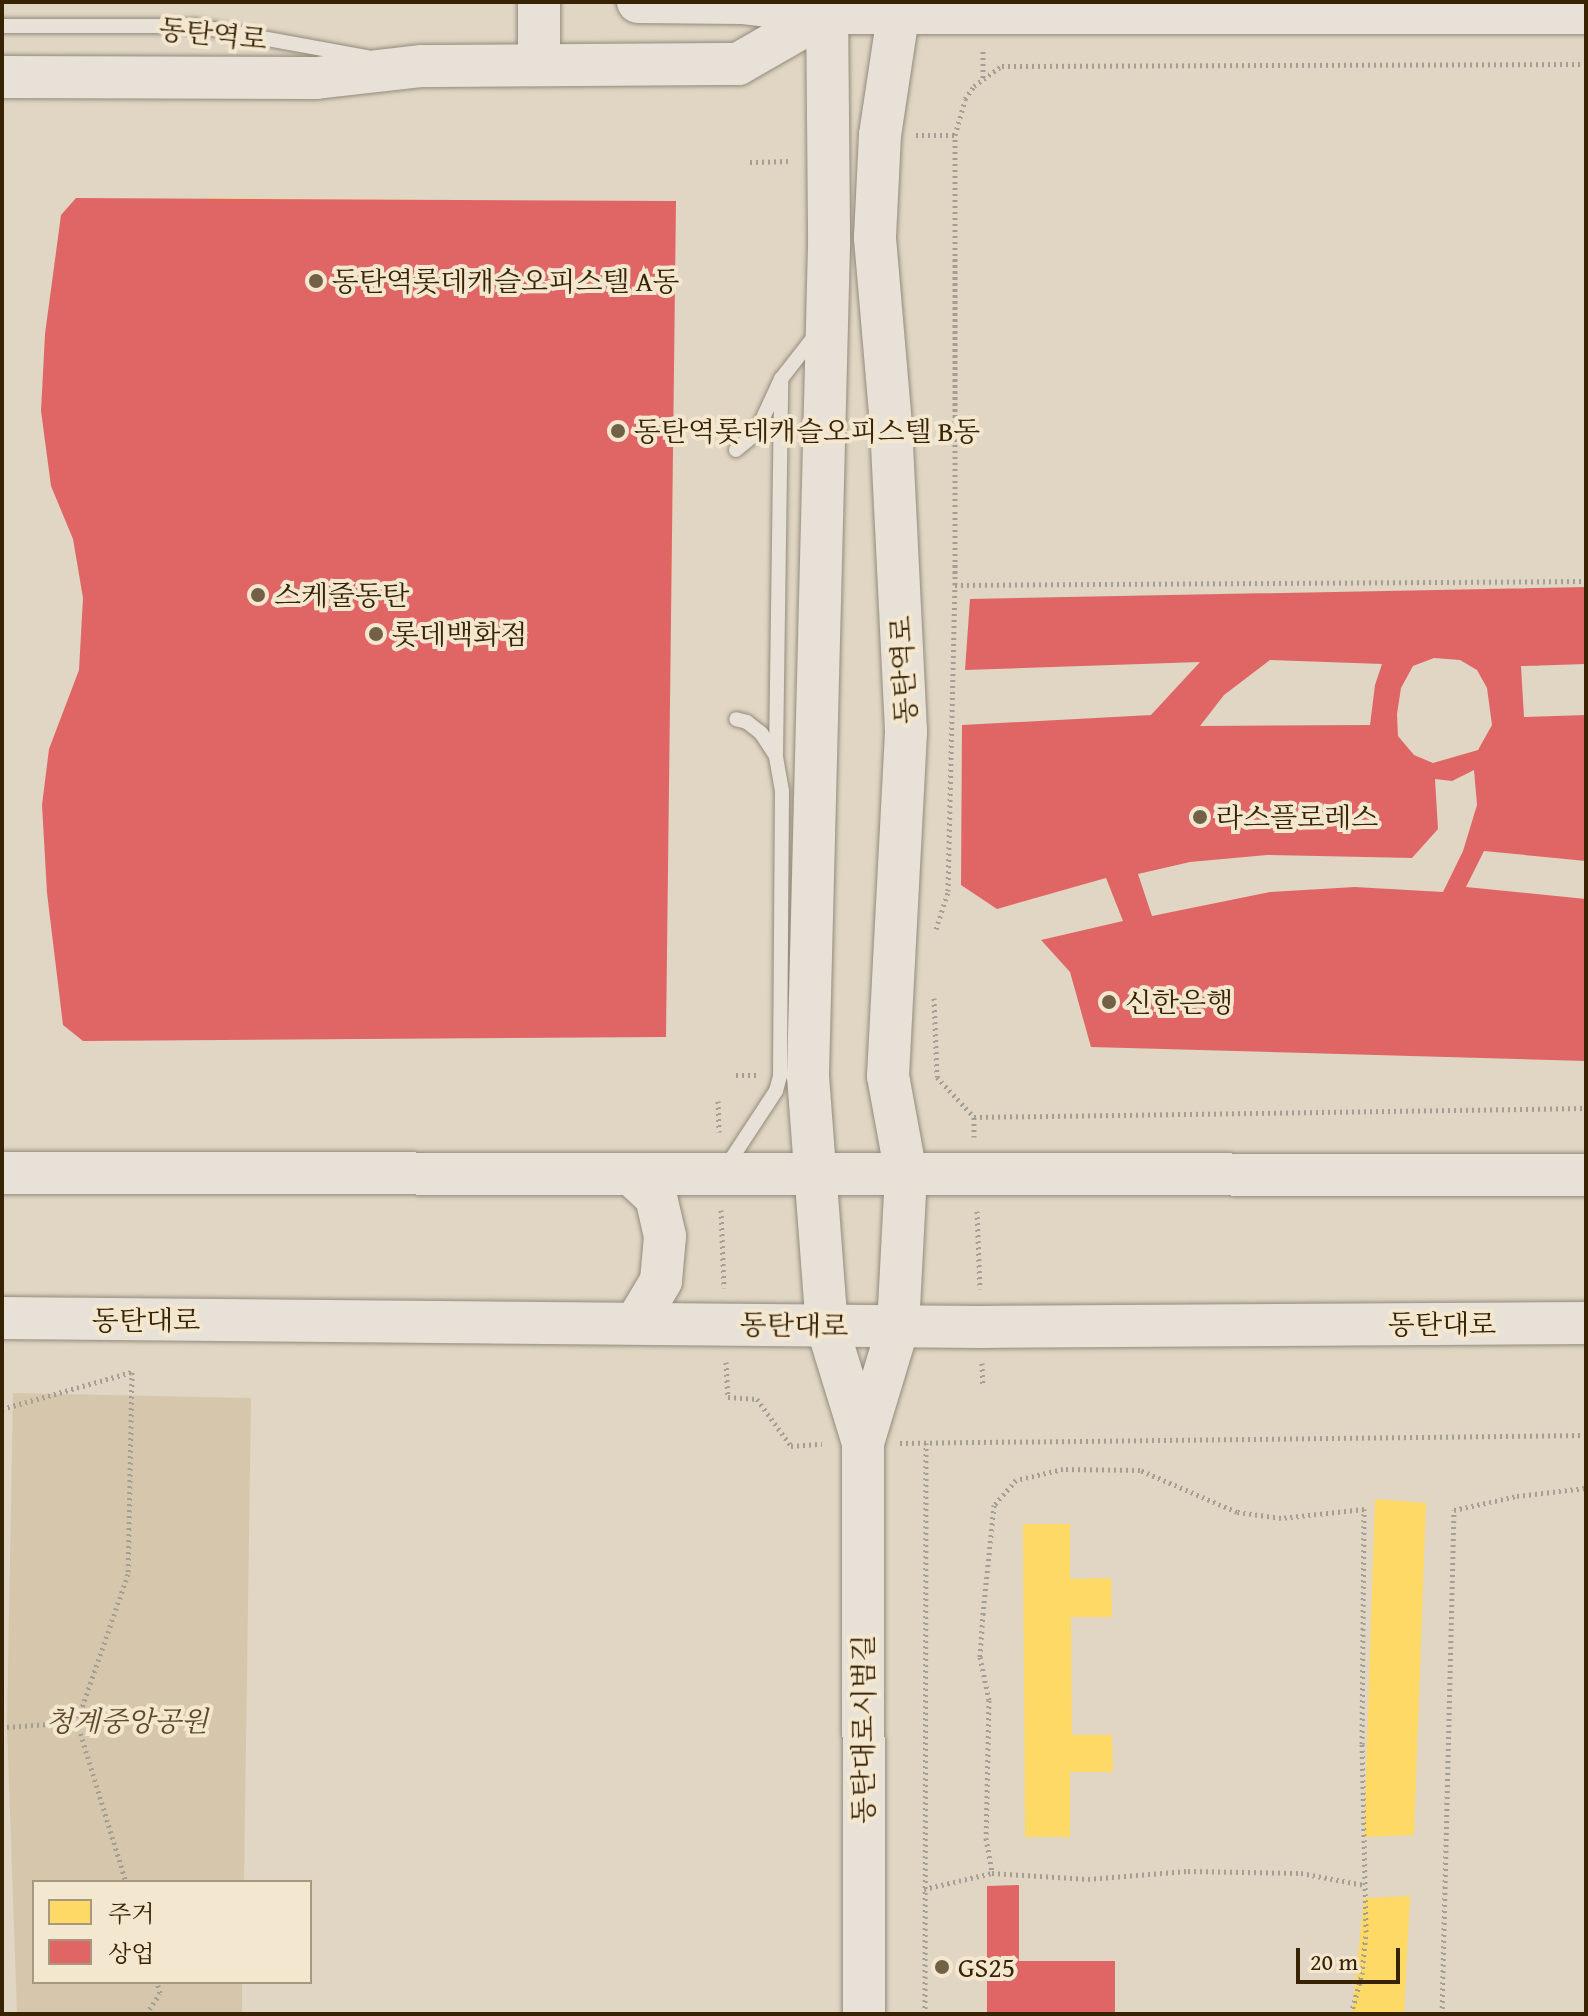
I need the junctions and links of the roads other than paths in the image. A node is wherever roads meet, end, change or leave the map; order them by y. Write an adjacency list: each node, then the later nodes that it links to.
1 (539, 2): 7 (street)
2 (638, 2): 3 (street)
3 (827, 8): 4 (street); 7 (street, 동탄역로); 11 (street, 동탄대로시범길)
4 (899, 8): 5 (street); 10 (street, 동탄역로)
5 (1586, 13)
6 (2, 26): 8 (lane, 동탄역로)
7 (539, 65): 8 (street, 동탄역로)
8 (422, 66): 9 (street, 동탄역로)
9 (2, 77)
10 (875, 237): 11 (street); 18 (street, 동탄역로)
11 (829, 245): 12 (street, 동탄대로시범길)
12 (827, 321): 13 (lane); 21 (street, 동탄대로시범길)
13 (781, 379): 14 (lane); 16 (lane)
14 (736, 450)
15 (736, 719): 16 (lane)
16 (776, 756): 20 (lane)
17 (2, 1173): 19 (street)
18 (906, 1174): 21 (street); 22 (street); 27 (street, 동탄역로)
19 (632, 1175): 20 (street); 24 (street)
20 (720, 1175): 21 (street)
21 (813, 1175): 26 (street, 동탄대로시범길)
22 (1586, 1175)
23 (2, 1318): 24 (street, 동탄대로)
24 (636, 1323): 26 (street, 동탄대로)
25 (1586, 1323): 27 (street, 동탄대로)
26 (827, 1326): 27 (street, 동탄대로); 28 (street, 동탄대로시범길)
27 (898, 1327): 28 (street, 동탄대로시범길)
28 (863, 1443): 29 (street, 동탄대로시범길)
29 (864, 2014)

